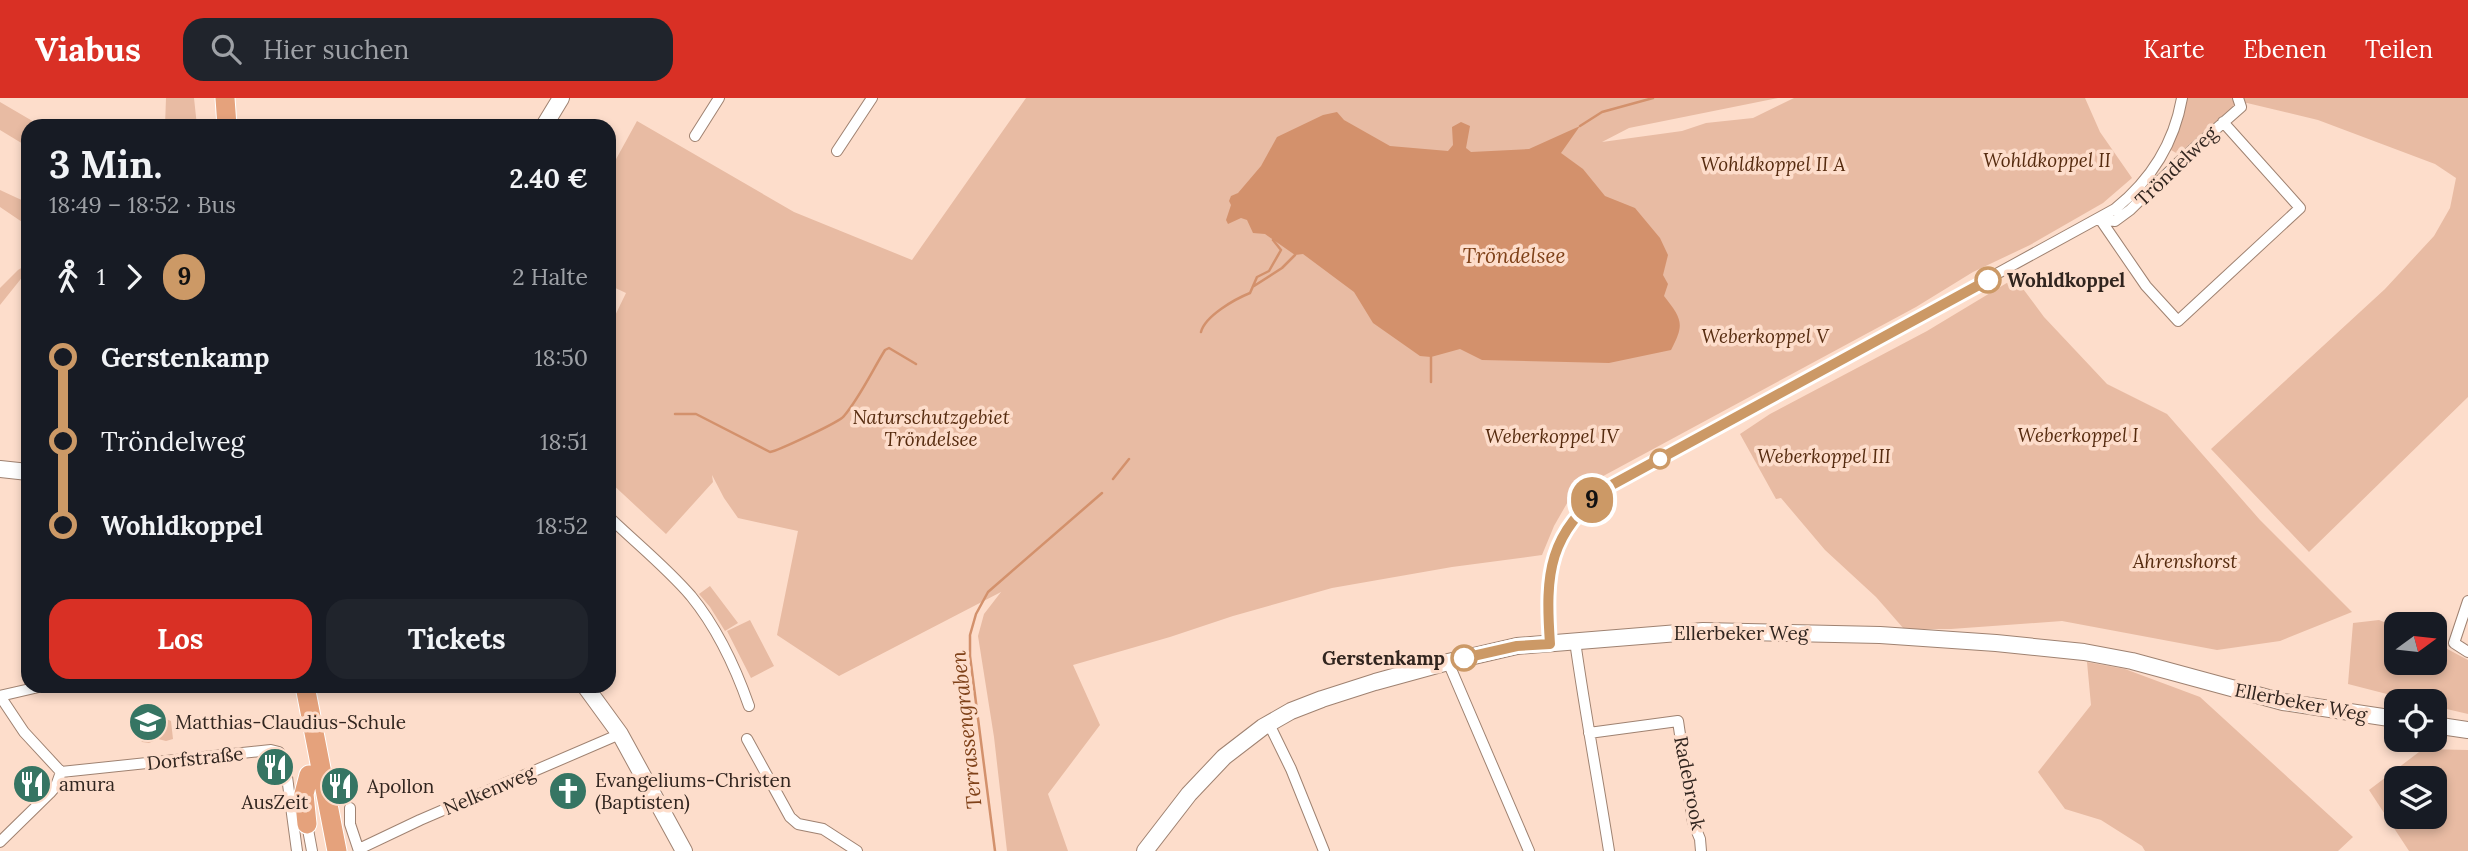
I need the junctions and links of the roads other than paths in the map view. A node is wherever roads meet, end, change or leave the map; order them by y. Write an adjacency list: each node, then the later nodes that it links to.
1 (211, 98): 8 (highway)
2 (225, 98): 9 (highway)
3 (561, 98): 10 (street)
4 (719, 98): 12 (street)
5 (872, 98): 13 (street)
6 (2182, 98): 14 (street, Tröndelweg)
7 (2238, 98): 11 (street, Tröndelweg)
8 (213, 119)
9 (227, 119)
10 (548, 119)
11 (2223, 122): 14 (street, Tröndelweg); 14 (street)
12 (695, 136)
13 (837, 151)
14 (2100, 219): 20 (street, Tröndelweg)
15 (0, 469): 16 (street)
16 (21, 471)
17 (616, 524): 28 (street)
18 (2468, 601): 21 (street)
19 (1575, 641): 20 (street, Ellerbeker Weg); 29 (street, Ellerbeker Weg); 33 (street)
20 (1550, 644): 22 (street, Ellerbeker Weg)
21 (2468, 652)
22 (1448, 662): 30 (street, Ellerbeker Weg); 50 (street)
23 (21, 691): 27 (street)
24 (293, 693): 37 (highway)
25 (306, 693): 45 (highway)
26 (590, 693): 34 (street)
27 (0, 696): 36 (street)
28 (749, 706)
29 (2384, 717)
30 (1269, 724): 48 (street, Ellerbeker Weg); 49 (street)
31 (2447, 727): 32 (street)
32 (2468, 730)
33 (1590, 733): 51 (street); 52 (street, Radebrook)
34 (620, 734): 41 (street, Nelkenweg); 46 (street)
35 (747, 739): 47 (street)
36 (61, 772): 40 (street); 42 (street, Dorfstraße)
37 (309, 775): 39 (highway); 44 (highway)
38 (350, 808): 41 (street)
39 (307, 824): 43 (street)
40 (0, 842)
41 (359, 850)
42 (297, 851)
43 (312, 851)
44 (323, 851)
45 (337, 851)
46 (684, 851)
47 (856, 851)
48 (1145, 851)
49 (1324, 851)
50 (1529, 851)
51 (1609, 851)
52 (1701, 851)

